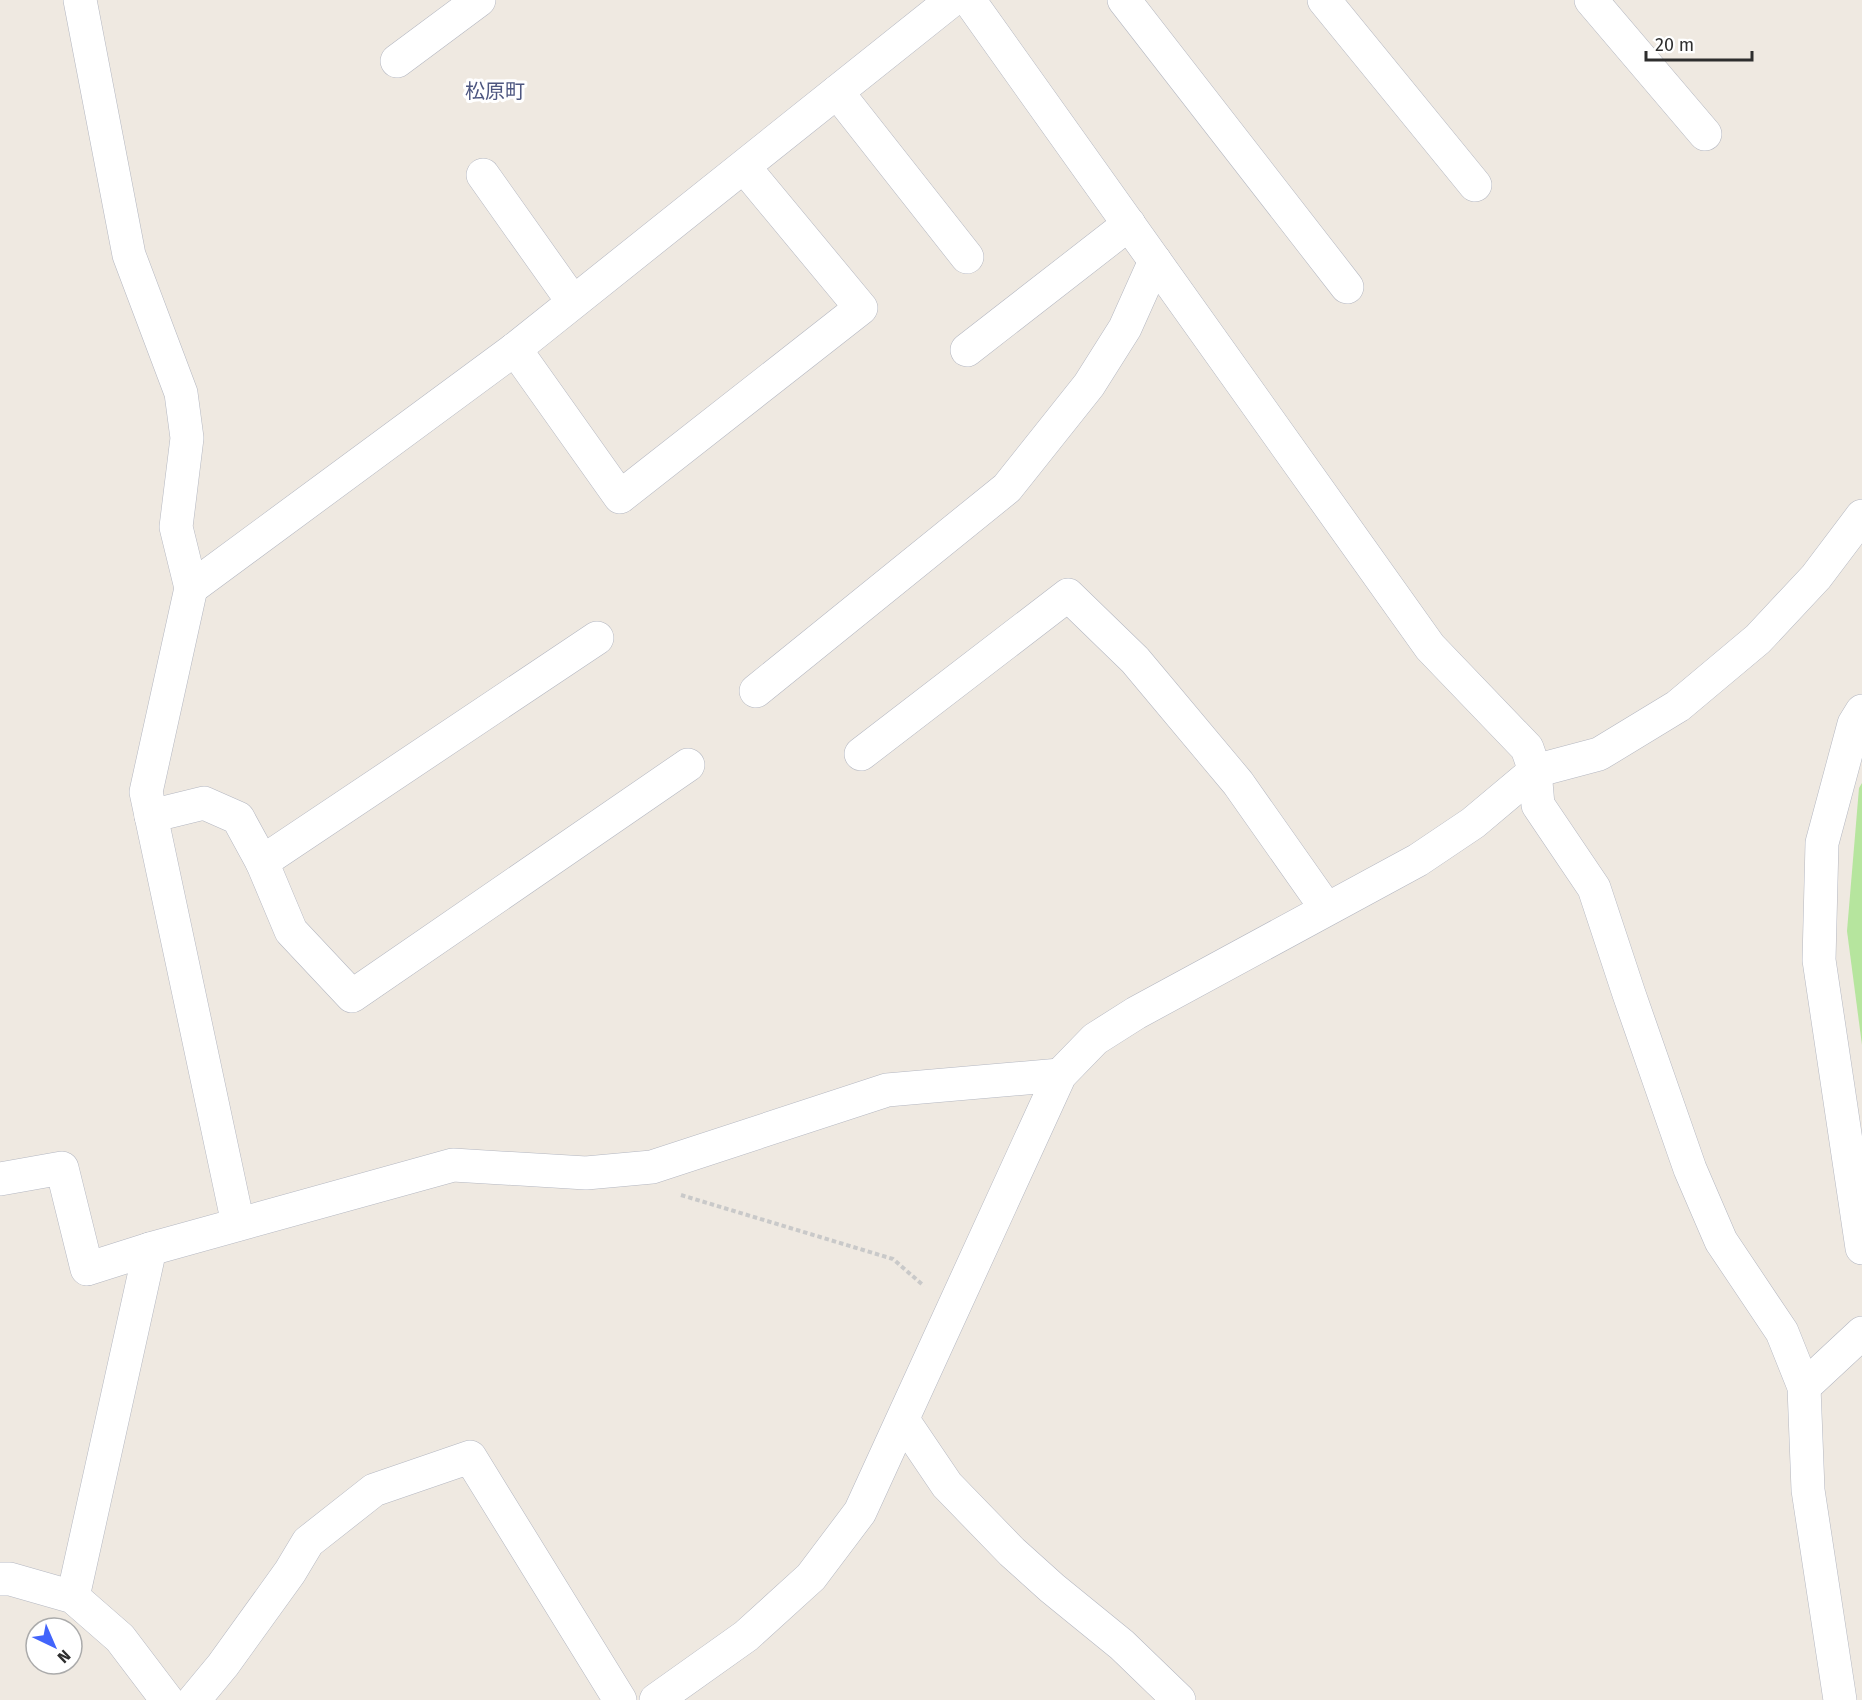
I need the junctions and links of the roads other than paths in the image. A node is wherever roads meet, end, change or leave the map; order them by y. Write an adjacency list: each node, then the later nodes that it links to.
1 (80, 0): 22 (street)
2 (479, 0): 8 (street)
3 (952, 0): 9 (street)
4 (969, 0): 14 (street)
5 (1125, 0): 17 (street)
6 (1324, 0): 13 (street)
7 (1591, 0): 10 (street)
8 (397, 61)
9 (837, 92): 11 (street); 15 (street)
10 (1705, 134)
11 (744, 166): 18 (street); 19 (street)
12 (483, 175): 18 (street)
13 (1475, 185)
14 (1129, 224): 16 (street); 20 (street)
15 (967, 257)
16 (1155, 261): 24 (street); 28 (street)
17 (1347, 287)
18 (573, 302): 19 (street)
19 (515, 349): 22 (street)
20 (968, 350)
21 (1862, 516): 28 (street)
22 (191, 588): 29 (street)
23 (597, 638): 30 (street)
24 (756, 692)
25 (1862, 711): 35 (street)
26 (861, 754): 31 (street)
27 (688, 765): 30 (street)
28 (1535, 771): 31 (street); 38 (street)
29 (151, 816): 30 (street); 34 (street)
30 (262, 862)
31 (1326, 908): 32 (street)
32 (1060, 1075): 34 (street); 39 (street)
33 (0, 1179): 36 (street)
34 (238, 1224): 36 (street)
35 (1862, 1248)
36 (150, 1249): 41 (street)
37 (1862, 1333): 38 (street)
38 (1804, 1387): 47 (street)
39 (903, 1420): 45 (street); 46 (street)
40 (0, 1579): 41 (street)
41 (73, 1597): 42 (street)
42 (167, 1700)
43 (194, 1700): 44 (street)
44 (620, 1700)
45 (656, 1700)
46 (1179, 1700)
47 (1840, 1700)

